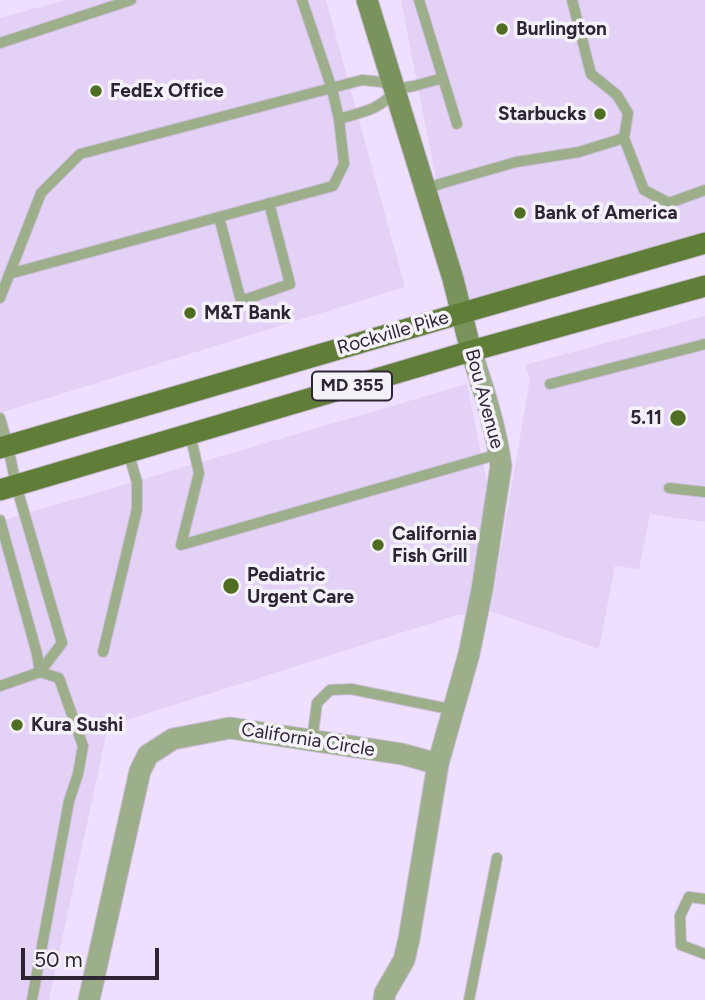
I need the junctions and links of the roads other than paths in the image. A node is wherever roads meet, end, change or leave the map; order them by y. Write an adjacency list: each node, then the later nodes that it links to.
1 (131, 0): 6 (lane)
2 (302, 0): 8 (lane)
3 (367, 0): 9 (street, Bou Avenue)
4 (419, 0): 7 (lane)
5 (572, 0): 12 (lane)
6 (0, 43)
7 (443, 78): 9 (lane); 11 (lane)
8 (332, 89): 9 (lane); 10 (lane); 18 (lane)
9 (396, 89): 10 (lane); 13 (street, Bou Avenue)
10 (340, 119): 15 (lane)
11 (457, 124)
12 (624, 138): 13 (lane); 14 (lane)
13 (426, 189): 21 (street, Bou Avenue)
14 (705, 190)
15 (268, 203): 16 (lane); 16 (lane)
16 (219, 217): 18 (lane)
17 (705, 243): 21 (main road, Rockville Pike / MD 355)
18 (9, 274): 20 (lane)
19 (705, 286): 23 (main road, Rockville Pike / MD 355)
20 (0, 298)
21 (462, 313): 23 (street, Bou Avenue); 27 (main road, Rockville Pike / MD 355)
22 (705, 344): 24 (lane)
23 (471, 351): 26 (main road, Rockville Pike / MD 355); 29 (street, Bou Avenue)
24 (550, 384)
25 (0, 418): 27 (lane)
26 (190, 434): 28 (main road, Rockville Pike / MD 355); 29 (lane)
27 (4, 447): 30 (lane)
28 (128, 452): 30 (main road, Rockville Pike / MD 355); 34 (lane)
29 (499, 454): 37 (street, Bou Avenue)
30 (8, 488): 35 (lane)
31 (668, 488): 32 (lane)
32 (705, 492)
33 (0, 520): 35 (lane)
34 (103, 652)
35 (40, 672): 36 (lane); 43 (lane)
36 (0, 686)
37 (454, 710): 38 (lane); 39 (street, Bou Avenue)
38 (312, 741): 39 (street, California Circle); 44 (street, California Circle)
39 (438, 764): 45 (street)
40 (497, 858): 46 (lane)
41 (705, 899): 42 (lane)
42 (705, 954)
43 (32, 1000)
44 (89, 1000)
45 (384, 1000)
46 (469, 1000)

